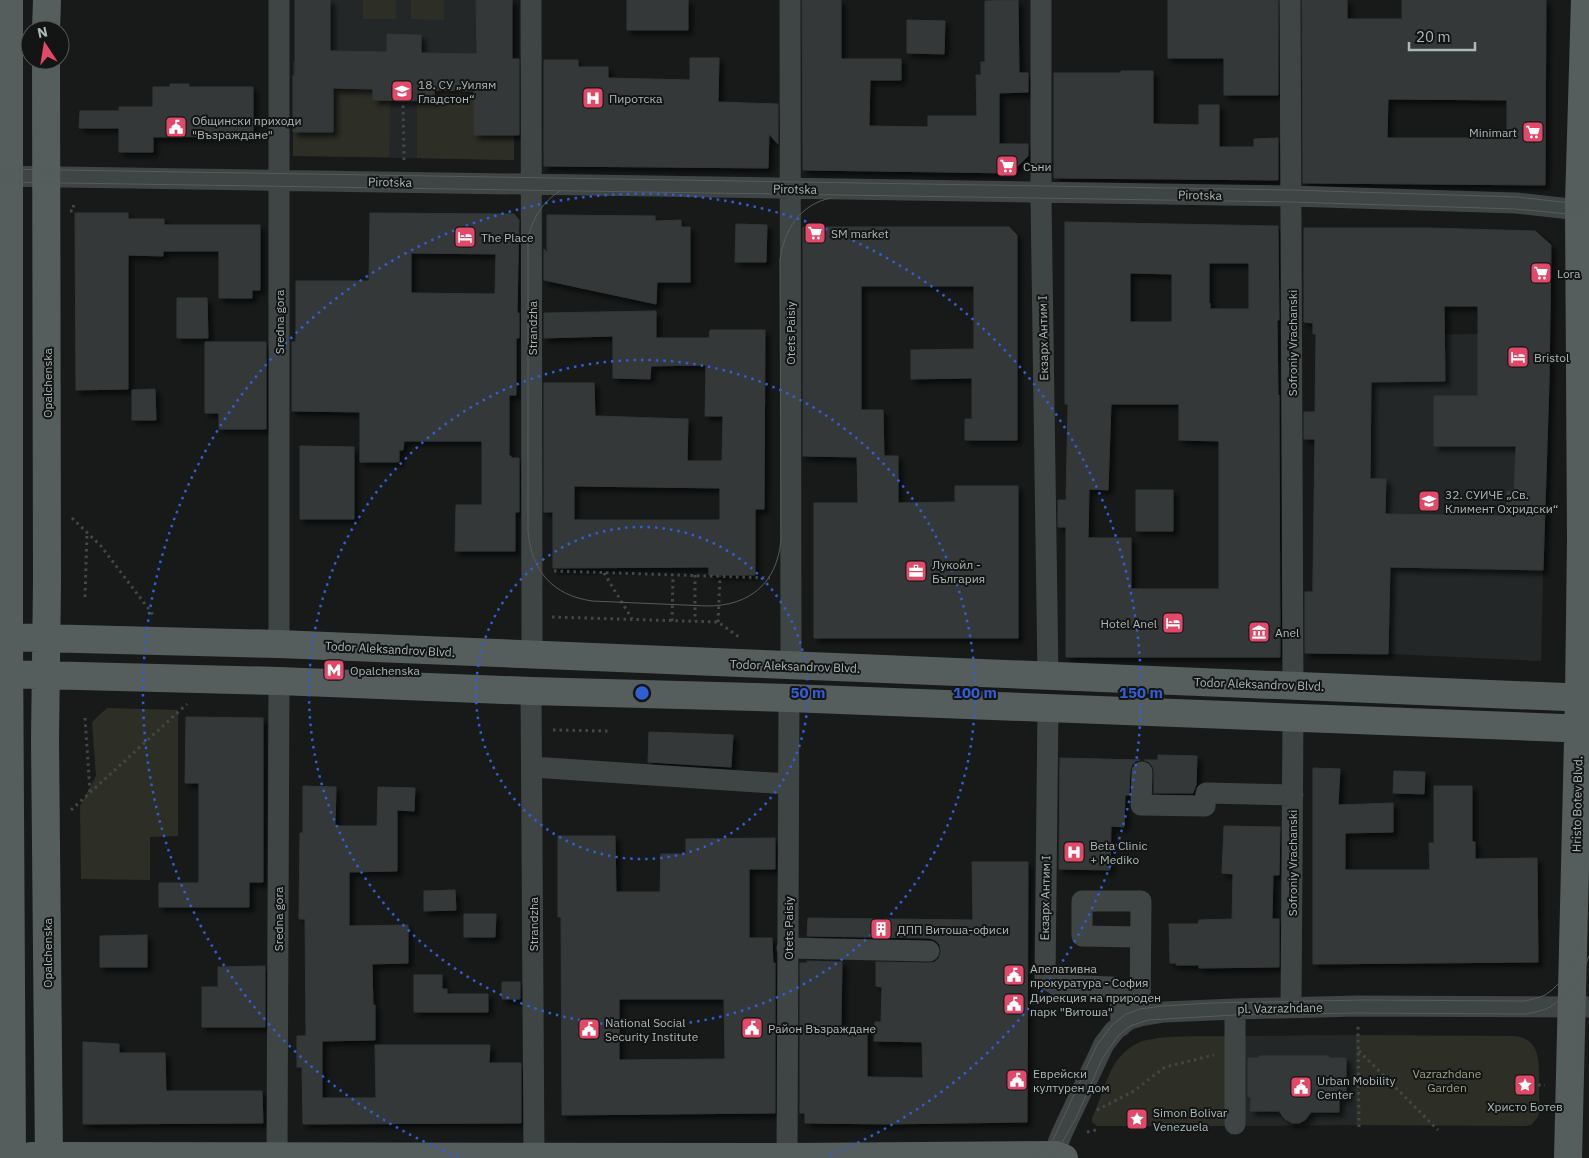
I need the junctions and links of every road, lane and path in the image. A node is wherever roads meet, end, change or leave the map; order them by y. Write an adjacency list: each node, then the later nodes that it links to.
1 (9, 0): 13 (main road)
2 (46, 0): 9 (main road)
3 (279, 0): 15 (street, Sredna gora)
4 (531, 0): 16 (street, Strandzha)
5 (790, 0): 17 (street, Otets Paisiy)
6 (1041, 0): 18 (street, Екзарх Антим I)
7 (1290, 0): 19 (street, Sofroniy Vrachanski)
8 (1585, 0): 20 (main road, Hristo Botev Blvd.)
9 (46, 20)
10 (46, 70): 14 (main road, Opalchenska)
11 (403, 99): 12 (path)
12 (404, 164)
13 (5, 176): 14 (street, Pirotska); 21 (main road)
14 (46, 176): 15 (street, Pirotska); 38 (main road, Opalchenska)
15 (279, 180): 16 (street, Pirotska); 40 (street, Sredna gora)
16 (532, 184): 17 (street, Pirotska); 24 (street, Strandzha)
17 (790, 189): 18 (street, Pirotska); 29 (street, Otets Paisiy)
18 (1041, 192): 19 (street, Pirotska); 45 (street, Екзарх Антим I)
19 (1291, 196): 20 (street, Pirotska); 47 (street, Sofroniy Vrachanski)
20 (1584, 210): 50 (main road, Hristo Botev Blvd.)
21 (5, 279): 37 (main road)
22 (72, 518): 23 (path)
23 (87, 531): 30 (path); 31 (path)
24 (532, 570): 25 (path); 41 (street, Strandzha)
25 (604, 573): 26 (path); 33 (path)
26 (673, 575): 27 (path); 34 (path)
27 (695, 575): 28 (path); 35 (path)
28 (720, 576): 29 (path); 36 (path)
29 (790, 578): 42 (street, Otets Paisiy)
30 (85, 597)
31 (154, 616)
32 (552, 617): 33 (path)
33 (632, 619): 34 (path)
34 (672, 620): 35 (path)
35 (695, 621): 36 (path)
36 (718, 622): 39 (path)
37 (4, 637): 38 (main road, Todor Aleksandrov Blvd.); 43 (main road)
38 (47, 638): 40 (main road, Todor Aleksandrov Blvd.); 44 (main road, Opalchenska)
39 (744, 641)
40 (278, 644): 41 (main road, Todor Aleksandrov Blvd.)
41 (532, 656): 42 (main road, Todor Aleksandrov Blvd.)
42 (791, 666): 45 (main road, Todor Aleksandrov Blvd.)
43 (4, 674): 44 (main road); 83 (main road)
44 (46, 675): 46 (main road); 84 (main road, Opalchenska)
45 (1048, 676): 47 (main road, Todor Aleksandrov Blvd.)
46 (279, 681): 48 (main road); 85 (street, Sredna gora)
47 (1293, 686): 50 (main road, Todor Aleksandrov Blvd.)
48 (531, 691): 49 (main road); 58 (street, Strandzha)
49 (789, 698): 52 (main road); 60 (street, Otets Paisiy)
50 (1584, 698): 55 (main road, Hristo Botev Blvd.)
51 (192, 700): 61 (path)
52 (1048, 707): 54 (main road); 72 (street, Екзарх Антим I)
53 (85, 718): 61 (path)
54 (1294, 718): 55 (main road); 62 (street, Sofroniy Vrachanski)
55 (1584, 729): 69 (main road, Hristo Botev Blvd.)
56 (548, 730): 57 (path)
57 (610, 731)
58 (532, 767): 60 (street); 86 (street, Strandzha)
59 (1142, 772): 62 (street)
60 (788, 784): 65 (street, Otets Paisiy)
61 (90, 792): 63 (path)
62 (1293, 795): 68 (street, Sofroniy Vrachanski)
63 (71, 810)
64 (1140, 937): 71 (street)
65 (788, 948): 66 (street); 87 (street, Otets Paisiy)
66 (929, 951)
67 (1358, 1006): 68 (street, pl. Vazrazhdane); 69 (street, pl. Vazrazhdane); 74 (path)
68 (1291, 1007): 70 (street, pl. Vazrazhdane)
69 (1580, 1007): 89 (main road, Hristo Botev Blvd.)
70 (1235, 1009): 71 (street, pl. Vazrazhdane); 73 (street)
71 (1140, 1016): 72 (street, pl. Vazrazhdane)
72 (1121, 1026): 88 (street, pl. Vazrazhdane)
73 (1235, 1050): 77 (path); 78 (street)
74 (1358, 1050): 80 (path); 81 (path)
75 (1525, 1085): 76 (path)
76 (1546, 1085)
77 (1089, 1114)
78 (1235, 1124)
79 (1096, 1130): 82 (path)
80 (1359, 1130)
81 (1438, 1130)
82 (1088, 1132)
83 (8, 1157): 84 (main road)
84 (49, 1157): 85 (main road)
85 (277, 1157): 86 (main road)
86 (534, 1157): 87 (main road)
87 (787, 1157): 88 (main road)
88 (1061, 1157)
89 (1568, 1158)

